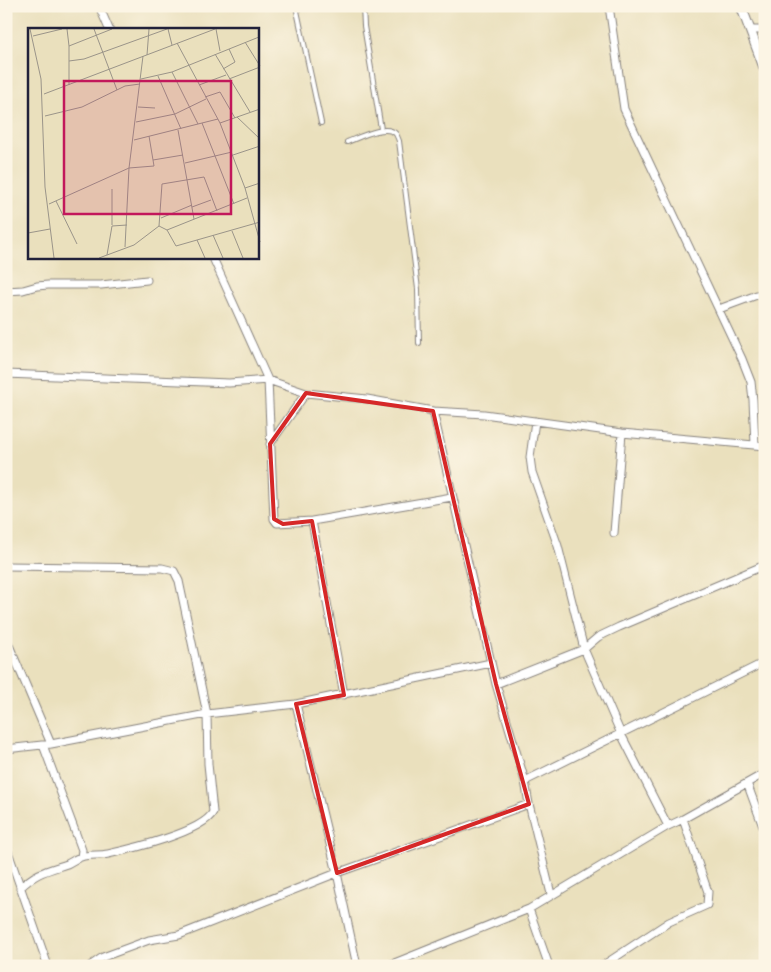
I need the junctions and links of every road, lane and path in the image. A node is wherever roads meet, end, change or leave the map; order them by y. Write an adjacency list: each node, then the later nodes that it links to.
1 (99, 6): 6 (street)
2 (296, 6): 10 (lane)
3 (364, 6): 11 (lane)
4 (609, 6): 17 (street)
5 (741, 6): 7 (street)
6 (109, 28)
7 (750, 30): 8 (street); 9 (street)
8 (765, 30)
9 (765, 70)
10 (321, 123)
11 (381, 129): 12 (lane); 18 (lane)
12 (347, 142)
13 (213, 259): 20 (street)
14 (147, 280): 15 (street)
15 (6, 291)
16 (765, 292): 17 (street)
17 (719, 309): 26 (street)
18 (419, 343)
19 (6, 374): 20 (street)
20 (268, 380): 21 (street); 25 (street)
21 (306, 393): 22 (street); 25 (street)
22 (433, 411): 23 (street); 28 (street)
23 (535, 421): 24 (street); 34 (street)
24 (622, 433): 26 (street); 30 (street)
25 (270, 444): 29 (street)
26 (756, 444): 27 (street)
27 (765, 446)
28 (452, 497): 29 (street); 35 (street)
29 (312, 521): 38 (street)
30 (614, 533)
31 (765, 565): 34 (street)
32 (6, 566): 40 (street)
33 (6, 638): 42 (street)
34 (584, 649): 37 (street); 41 (street)
35 (491, 662): 37 (street); 38 (street)
36 (765, 662): 41 (street)
37 (496, 684): 46 (street)
38 (344, 695): 39 (street)
39 (296, 704): 40 (street); 54 (street)
40 (208, 714): 42 (street); 53 (street)
41 (621, 734): 46 (street); 50 (street)
42 (51, 744): 43 (street)
43 (43, 745): 44 (street); 53 (street)
44 (6, 749)
45 (765, 773): 47 (street)
46 (525, 781): 48 (street)
47 (747, 783): 49 (street); 51 (street)
48 (529, 804): 54 (street); 56 (street)
49 (683, 819): 50 (street); 63 (street)
50 (668, 826): 56 (street)
51 (765, 832)
52 (6, 846): 55 (street)
53 (80, 857): 55 (street)
54 (337, 873): 59 (street); 60 (street)
55 (20, 888): 58 (street)
56 (551, 894): 57 (street)
57 (529, 908): 61 (street); 62 (street)
58 (48, 966)
59 (90, 966)
60 (357, 966)
61 (387, 966)
62 (549, 966)
63 (602, 966)

